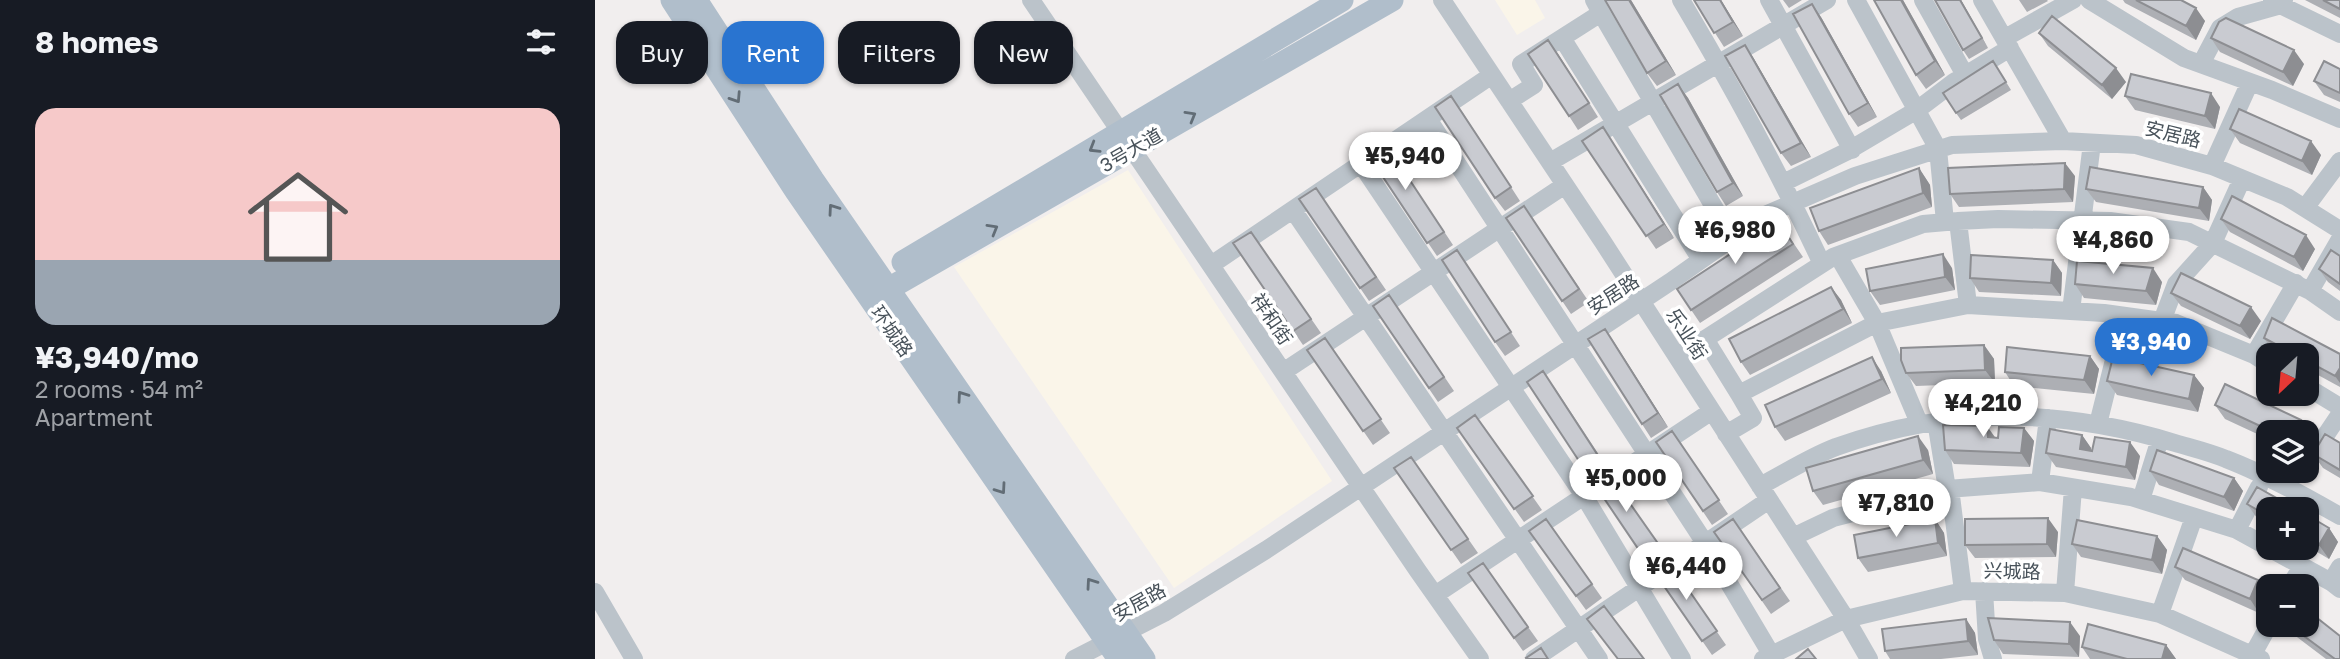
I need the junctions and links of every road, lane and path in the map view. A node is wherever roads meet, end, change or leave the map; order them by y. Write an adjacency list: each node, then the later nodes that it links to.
1 (672, 0): 59 (main road, 环城路, one-way to 59)
2 (696, 0): 59 (main road, one-way to 2)
3 (1342, 0): 32 (main road, 3号大道)
4 (1392, 0): 32 (main road, 3号大道, one-way to 4)
5 (1442, 0): 23 (street, 乐业街)
6 (1681, 0): 21 (street)
7 (1769, 0): 17 (street)
8 (1827, 0): 17 (street)
9 (1856, 0): 28 (street)
10 (1923, 0): 24 (street)
11 (1982, 0): 20 (street)
12 (2073, 0): 20 (street)
13 (2089, 0): 22 (street)
14 (2278, 2): 18 (street); 22 (street)
15 (1040, 3): 32 (street, 祥和街)
16 (1598, 6): 19 (street); 27 (street)
17 (1783, 26): 21 (street); 35 (street)
18 (2340, 34)
19 (1562, 37): 26 (street); 31 (street)
20 (2007, 43): 24 (street); 33 (street)
21 (1719, 63): 27 (street); 42 (street)
22 (2201, 64): 25 (street)
23 (1492, 75): 26 (street, 乐业街); 29 (street)
24 (1965, 75): 28 (street)
25 (2250, 82): 30 (street); 40 (street)
26 (1510, 101): 38 (street, 乐业街)
27 (1652, 102): 31 (street); 51 (street)
28 (1917, 110): 35 (street); 36 (street)
29 (1428, 119): 39 (street); 49 (street)
30 (2340, 119)
31 (1616, 123): 38 (street); 54 (street)
32 (1126, 141): 56 (street, 祥和街); 59 (main road, 3号大道)
33 (2063, 141): 34 (street, 安居路); 36 (street, 安居路)
34 (2092, 143): 40 (street, 安居路); 47 (street)
35 (1852, 149): 42 (street)
36 (1938, 149): 44 (street, 安居路); 48 (street)
37 (2340, 161): 45 (street)
38 (1550, 162): 43 (street, 乐业街)
39 (1361, 164): 46 (street); 57 (street)
40 (2212, 166): 41 (street, 安居路)
41 (2242, 179): 45 (street, 安居路); 53 (street)
42 (1783, 183): 44 (street)
43 (1565, 185): 49 (street); 60 (street, 乐业街)
44 (1794, 202): 51 (street, 安居路); 55 (street)
45 (2305, 208): 50 (street, 安居路)
46 (1293, 210): 56 (street); 65 (street)
47 (2082, 221): 48 (street); 53 (street); 62 (street)
48 (1952, 222): 55 (street); 61 (street)
49 (1500, 228): 57 (street); 70 (street)
50 (2340, 230)
51 (1732, 238): 54 (street, 安居路)
52 (2340, 239): 58 (street)
53 (2213, 243): 58 (street); 66 (street)
54 (1701, 260): 60 (street, 安居路)
55 (1830, 260): 67 (street); 68 (street)
56 (1211, 265): 73 (street, 祥和街)
57 (1433, 272): 65 (street); 74 (street)
58 (2303, 287): 63 (street); 69 (street)
59 (875, 288): 121 (main road)
60 (1641, 301): 70 (street, 安居路); 71 (street, 乐业街)
61 (1968, 305): 62 (street); 67 (street)
62 (2071, 312): 64 (street)
63 (2340, 312)
64 (2125, 316): 66 (street); 82 (street)
65 (1366, 317): 73 (street); 83 (street)
66 (2162, 321): 72 (street)
67 (1877, 324): 75 (street); 81 (street)
68 (1705, 339): 71 (street); 75 (street)
69 (2270, 343)
70 (1576, 344): 74 (street, 安居路); 87 (street)
71 (1677, 357): 78 (street, 乐业街)
72 (2256, 357)
73 (1283, 372): 93 (street, 祥和街)
74 (1510, 388): 83 (street, 安居路); 98 (street)
75 (1739, 394): 84 (street)
76 (2319, 394): 77 (street)
77 (2340, 407)
78 (1712, 411): 84 (street, 乐业街); 87 (street)
79 (2340, 414): 86 (street)
80 (2048, 418): 81 (street); 82 (street); 89 (street)
81 (1928, 422): 96 (street); 97 (street)
82 (2098, 424): 85 (street)
83 (1443, 432): 93 (street, 安居路); 104 (street)
84 (1726, 434): 97 (street, 乐业街)
85 (2160, 439): 88 (street); 99 (street)
86 (2319, 445)
87 (1647, 454): 98 (street); 106 (street)
88 (2256, 472)
89 (2040, 482): 94 (street); 96 (street)
90 (2260, 483): 102 (street)
91 (2279, 483): 95 (street)
92 (2293, 483): 95 (street)
93 (1360, 487): 116 (street, 祥和街); 121 (street, 安居路)
94 (2073, 488): 99 (street); 115 (street)
95 (2290, 488): 100 (street)
96 (1948, 489): 103 (street); 112 (street)
97 (1764, 493): 103 (street, 乐业街); 106 (street)
98 (1584, 496): 104 (street); 111 (street)
99 (2141, 500): 101 (street)
100 (2340, 516)
101 (2194, 517): 102 (street); 117 (street)
102 (2237, 530): 105 (street)
103 (1793, 537): 118 (street, 乐业街)
104 (1518, 540): 116 (street); 119 (street)
105 (2256, 541)
106 (1705, 543): 111 (street); 122 (street)
107 (2291, 560): 108 (street)
108 (2302, 566): 109 (street); 110 (street)
109 (2297, 574)
110 (2337, 579)
111 (1638, 588): 119 (street); 130 (street)
112 (1963, 591): 113 (street, 兴城路); 118 (street, 兴城路)
113 (1985, 591): 115 (street, 兴城路); 132 (street)
114 (595, 592): 124 (street)
115 (2065, 593): 117 (street, 兴城路)
116 (1435, 595): 127 (street, 祥和街)
117 (2160, 614): 123 (street, 兴城路)
118 (1846, 619): 122 (street, 兴城路); 131 (street, 乐业街)
119 (1578, 629): 128 (street); 129 (street)
120 (2264, 637): 123 (street)
121 (1117, 645): 125 (street, 安居路); 126 (main road)
122 (1769, 657)
123 (2257, 657)
124 (633, 659)
125 (1075, 659)
126 (1145, 659)
127 (1480, 659)
128 (1534, 659)
129 (1599, 659)
130 (1682, 659)
131 (1869, 659)
132 (1993, 659)

